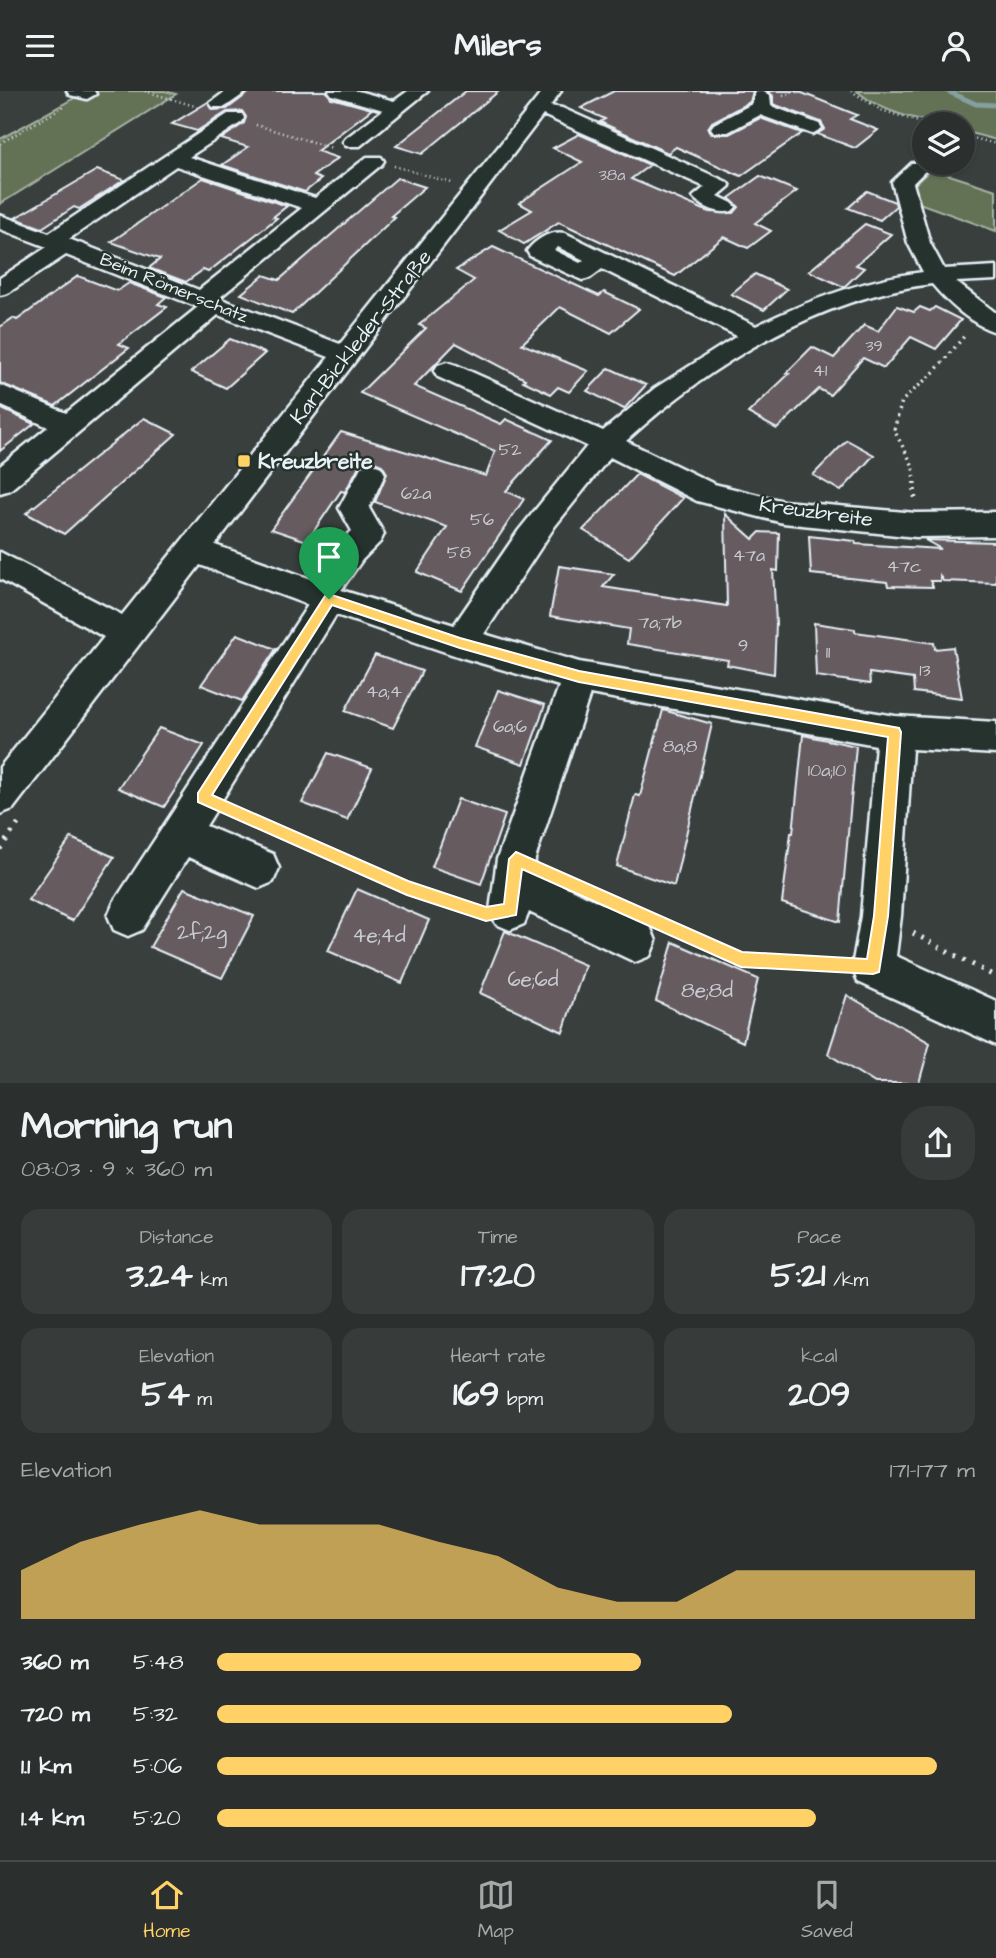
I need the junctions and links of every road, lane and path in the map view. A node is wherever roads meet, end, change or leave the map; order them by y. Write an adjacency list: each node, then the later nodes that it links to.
1 (145, 91): 11 (path)
2 (239, 91): 9 (street)
3 (338, 91): 10 (street)
4 (419, 91): 10 (street)
5 (851, 91): 12 (path)
6 (81, 93): 17 (path)
7 (760, 98): 13 (street); 14 (street)
8 (545, 100): 24 (street, Karl-Bickleder-Straße); 34 (street, Karl-Bickleder-Straße)
9 (219, 103)
10 (398, 108): 16 (street)
11 (235, 118): 19 (street); 20 (path)
12 (912, 120)
13 (721, 128)
14 (812, 128)
15 (975, 139): 18 (path)
16 (353, 142)
17 (0, 143)
18 (996, 144)
19 (174, 159): 23 (street); 26 (street)
20 (374, 161): 22 (path); 23 (street)
21 (912, 173): 29 (street)
22 (454, 184)
23 (317, 206): 31 (street)
24 (725, 207)
25 (0, 221): 26 (street, Beim Römerschatz)
26 (59, 243): 30 (street); 31 (street, Beim Römerschatz)
27 (600, 259): 33 (street)
28 (996, 273): 29 (street)
29 (937, 277): 32 (street); 33 (street)
30 (0, 288)
31 (209, 302): 34 (street, Beim Römerschatz); 37 (street)
32 (989, 320): 42 (path)
33 (755, 335): 38 (street)
34 (347, 355): 43 (street, Karl-Bickleder-Straße)
35 (447, 372): 38 (street, Kreuzbreite)
36 (0, 394): 37 (street)
37 (70, 426): 40 (street)
38 (606, 443): 42 (street, Kreuzbreite); 47 (street)
39 (371, 474): 45 (street)
40 (0, 482)
41 (996, 524): 42 (street, Kreuzbreite)
42 (916, 525)
43 (194, 550): 45 (street); 46 (street, Karl-Bickleder-Straße)
44 (0, 564): 46 (street)
45 (325, 597): 47 (street); 52 (street)
46 (129, 633): 51 (street, Karl-Bickleder-Straße)
47 (460, 643): 48 (street)
48 (579, 677): 49 (street); 55 (street)
49 (895, 732): 50 (street); 57 (street)
50 (996, 738)
51 (0, 796)
52 (203, 798): 53 (street); 55 (path)
53 (180, 834): 54 (street); 56 (street)
54 (259, 868)
55 (512, 896): 58 (street)
56 (128, 916)
57 (881, 916): 59 (street); 60 (path)
58 (644, 931): 59 (path)
59 (873, 967): 61 (street)
60 (996, 977)
61 (996, 1023)

